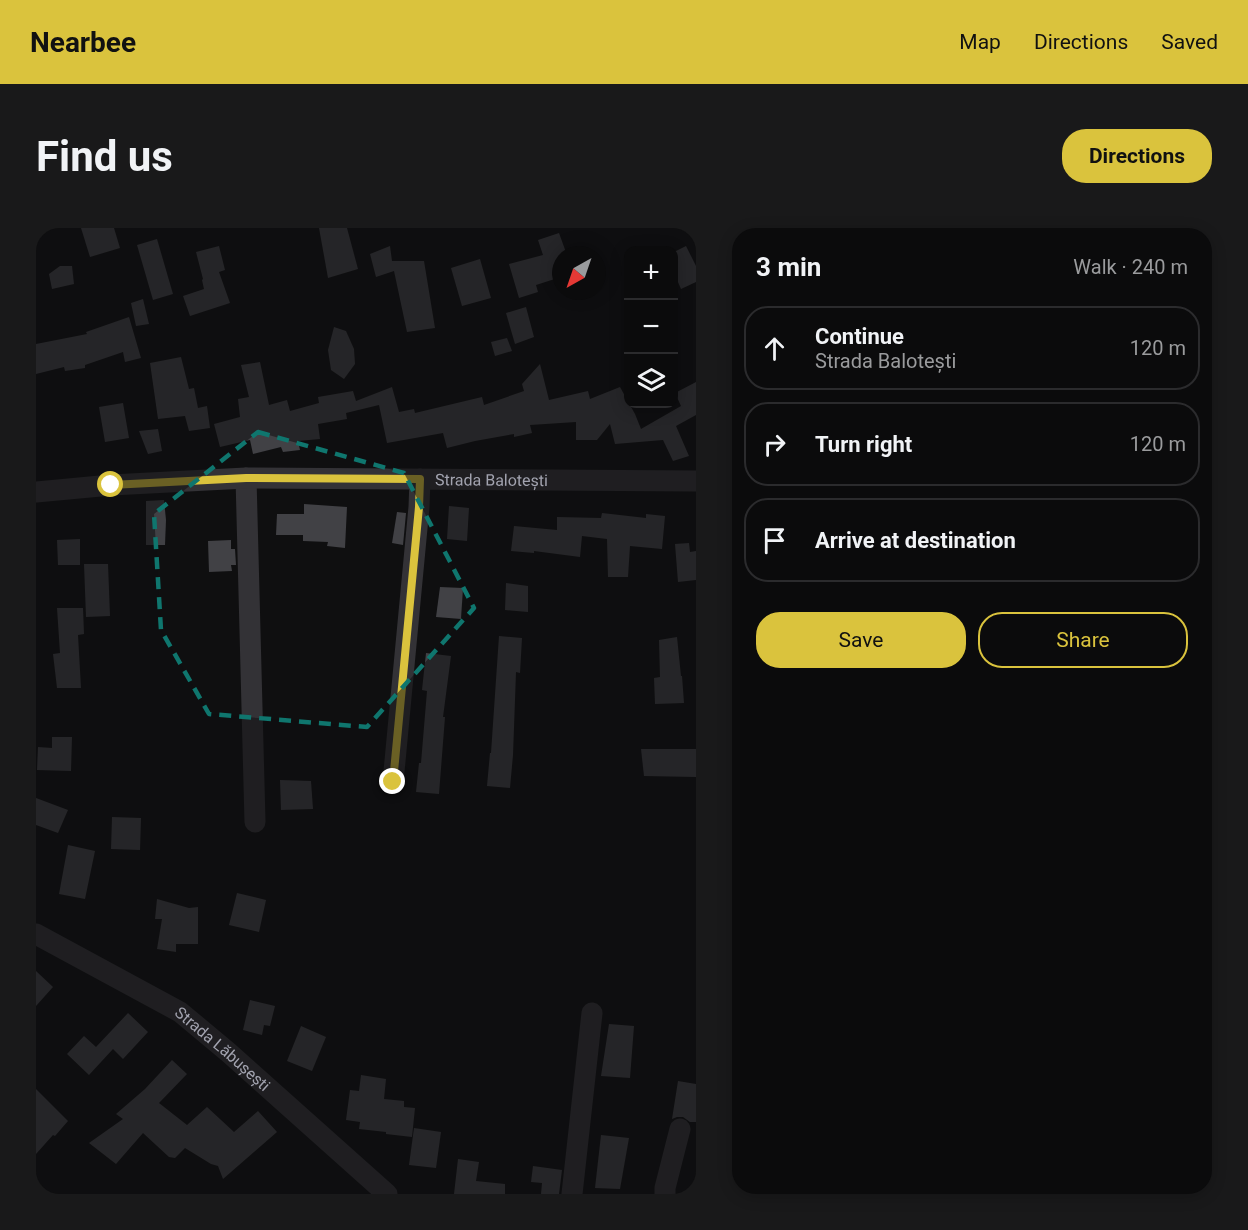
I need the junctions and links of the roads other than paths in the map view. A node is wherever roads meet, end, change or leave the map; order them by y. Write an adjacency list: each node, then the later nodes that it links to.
1 (246, 478): 2 (street, Strada Balotești); 4 (street, Strada Balotești); 6 (street)
2 (420, 479): 3 (street, Strada Balotești); 5 (street)
3 (696, 482)
4 (36, 492)
5 (393, 782)
6 (255, 822)
7 (36, 934): 10 (street, Strada Lăbușești)
8 (591, 1013): 11 (street)
9 (680, 1130): 12 (street)
10 (387, 1194)
11 (572, 1194)
12 (665, 1194)

